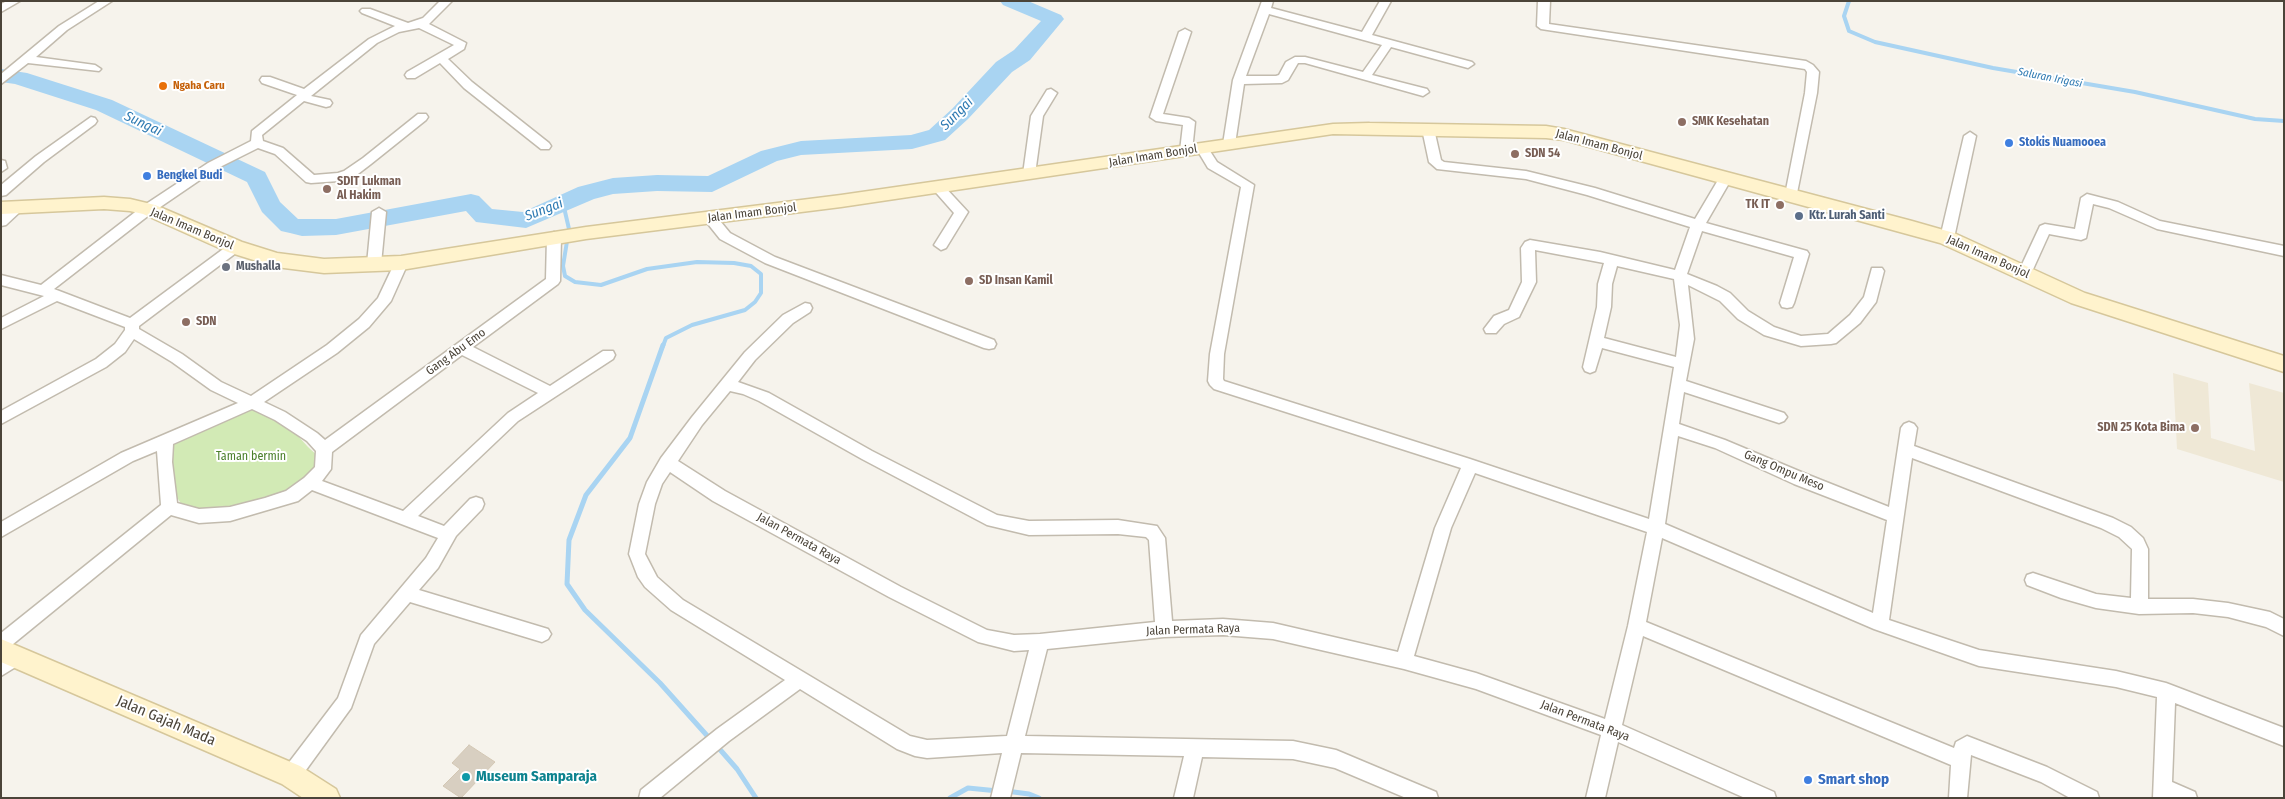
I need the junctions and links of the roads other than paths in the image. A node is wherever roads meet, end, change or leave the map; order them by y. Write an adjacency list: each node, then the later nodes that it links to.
1 (15, 1): 7 (street)
2 (107, 1): 14 (street)
3 (447, 1): 9 (street)
4 (1544, 1): 39 (street)
5 (1381, 2): 12 (street)
6 (1266, 6): 12 (street); 22 (street)
7 (1, 9)
8 (366, 12): 10 (street)
9 (420, 24): 10 (street); 15 (street)
10 (408, 27): 25 (street)
11 (1185, 32): 34 (street)
12 (1366, 36): 13 (street)
13 (1389, 42): 16 (street); 19 (street)
14 (26, 58): 17 (street); 20 (street)
15 (441, 58): 18 (street); 33 (street)
16 (1468, 64)
17 (95, 70)
18 (411, 75)
19 (1365, 77): 22 (street); 23 (street)
20 (1, 80)
21 (266, 80): 25 (street)
22 (1239, 80): 32 (street)
23 (1423, 92)
24 (1051, 93): 35 (street)
25 (304, 96): 26 (street); 31 (street)
26 (326, 104)
27 (422, 117): 31 (street)
28 (91, 121): 38 (street)
29 (1428, 129): 32 (street, Jalan Imam Bonjol); 36 (street, Jalan Imam Bonjol); 45 (street)
30 (1970, 136): 47 (street)
31 (257, 143): 41 (street)
32 (1229, 144): 34 (street, Jalan Imam Bonjol)
33 (545, 146)
34 (1194, 149): 35 (street, Jalan Imam Bonjol); 83 (street)
35 (1029, 174): 37 (street, Jalan Imam Bonjol)
36 (1726, 178): 39 (street, Jalan Imam Bonjol); 45 (street)
37 (937, 187): 43 (street, Jalan Imam Bonjol); 48 (street)
38 (1, 192)
39 (1791, 195): 47 (street, Jalan Imam Bonjol)
40 (9, 208): 41 (street, Jalan Imam Bonjol); 44 (street)
41 (148, 209): 49 (street, Jalan Imam Bonjol); 58 (street)
42 (378, 219): 53 (street)
43 (710, 219): 46 (street, Jalan Imam Bonjol); 65 (street)
44 (1, 222)
45 (1698, 225): 56 (street); 59 (street)
46 (565, 236): 52 (street, Jalan Imam Bonjol); 66 (street, Gang Abu Emo)
47 (1947, 238): 55 (street, Jalan Imam Bonjol)
48 (941, 245)
49 (235, 247): 53 (street, Jalan Imam Bonjol); 62 (street)
50 (2284, 251): 55 (street)
51 (1612, 260): 56 (street); 63 (street); 64 (street)
52 (401, 263): 53 (street, Jalan Imam Bonjol); 74 (street)
53 (374, 264)
54 (1877, 271): 56 (street)
55 (2025, 273): 69 (street, Jalan Imam Bonjol)
56 (1680, 276): 68 (street)
57 (1, 280): 58 (street)
58 (50, 292): 61 (street); 62 (street)
59 (1787, 303)
60 (805, 308): 72 (street)
61 (1, 324)
62 (132, 328): 74 (street); 75 (street)
63 (1491, 329)
64 (1596, 341): 68 (street); 70 (street)
65 (989, 344)
66 (461, 348): 73 (street); 80 (street, Gang Abu Emo)
67 (608, 355): 73 (street)
68 (1682, 364): 71 (street)
69 (2284, 364)
70 (1590, 367)
71 (1678, 384): 76 (street); 77 (street)
72 (726, 385): 82 (street); 98 (street)
73 (550, 393): 88 (street)
74 (252, 403): 79 (street); 80 (street)
75 (1, 418)
76 (1779, 418)
77 (1672, 428): 87 (street, Gang Ompu Meso); 89 (street)
78 (1909, 428): 81 (street)
79 (165, 440): 86 (street); 90 (street)
80 (324, 449): 84 (street)
81 (1906, 449): 87 (street); 94 (street)
82 (668, 462): 100 (street, Jalan Permata Raya); 103 (street)
83 (1470, 465): 89 (street); 102 (street)
84 (310, 483): 86 (street); 88 (street)
85 (476, 504): 91 (street)
86 (170, 508): 101 (street)
87 (1896, 516): 95 (street)
88 (406, 518): 91 (street)
89 (1656, 528): 95 (street); 96 (street)
90 (1, 530)
91 (447, 534): 93 (street)
92 (2033, 580): 94 (street)
93 (408, 594): 99 (street); 110 (street)
94 (2139, 607): 97 (street)
95 (1880, 624): 104 (street)
96 (1637, 626): 105 (street); 109 (street)
97 (2284, 628)
98 (1164, 629): 100 (street, Jalan Permata Raya); 102 (street, Jalan Permata Raya)
99 (542, 634)
100 (1040, 642): 107 (street)
101 (5, 655): 110 (street, Jalan Gajah Mada)
102 (1404, 661): 105 (street, Jalan Permata Raya)
103 (800, 679): 107 (street); 112 (street)
104 (2166, 691): 106 (street); 111 (street)
105 (1612, 730): 117 (street); 118 (street, Jalan Permata Raya)
106 (2284, 736)
107 (1014, 744): 108 (street); 114 (street)
108 (1195, 747): 115 (street); 116 (street)
109 (1961, 760): 119 (street); 120 (street)
110 (291, 775): 113 (street, Jalan Gajah Mada)
111 (2162, 792): 121 (street)
112 (648, 796)
113 (327, 798)
114 (1000, 798)
115 (1183, 798)
116 (1429, 798)
117 (1595, 798)
118 (1767, 798)
119 (1958, 798)
120 (2090, 798)
121 (2188, 798)

